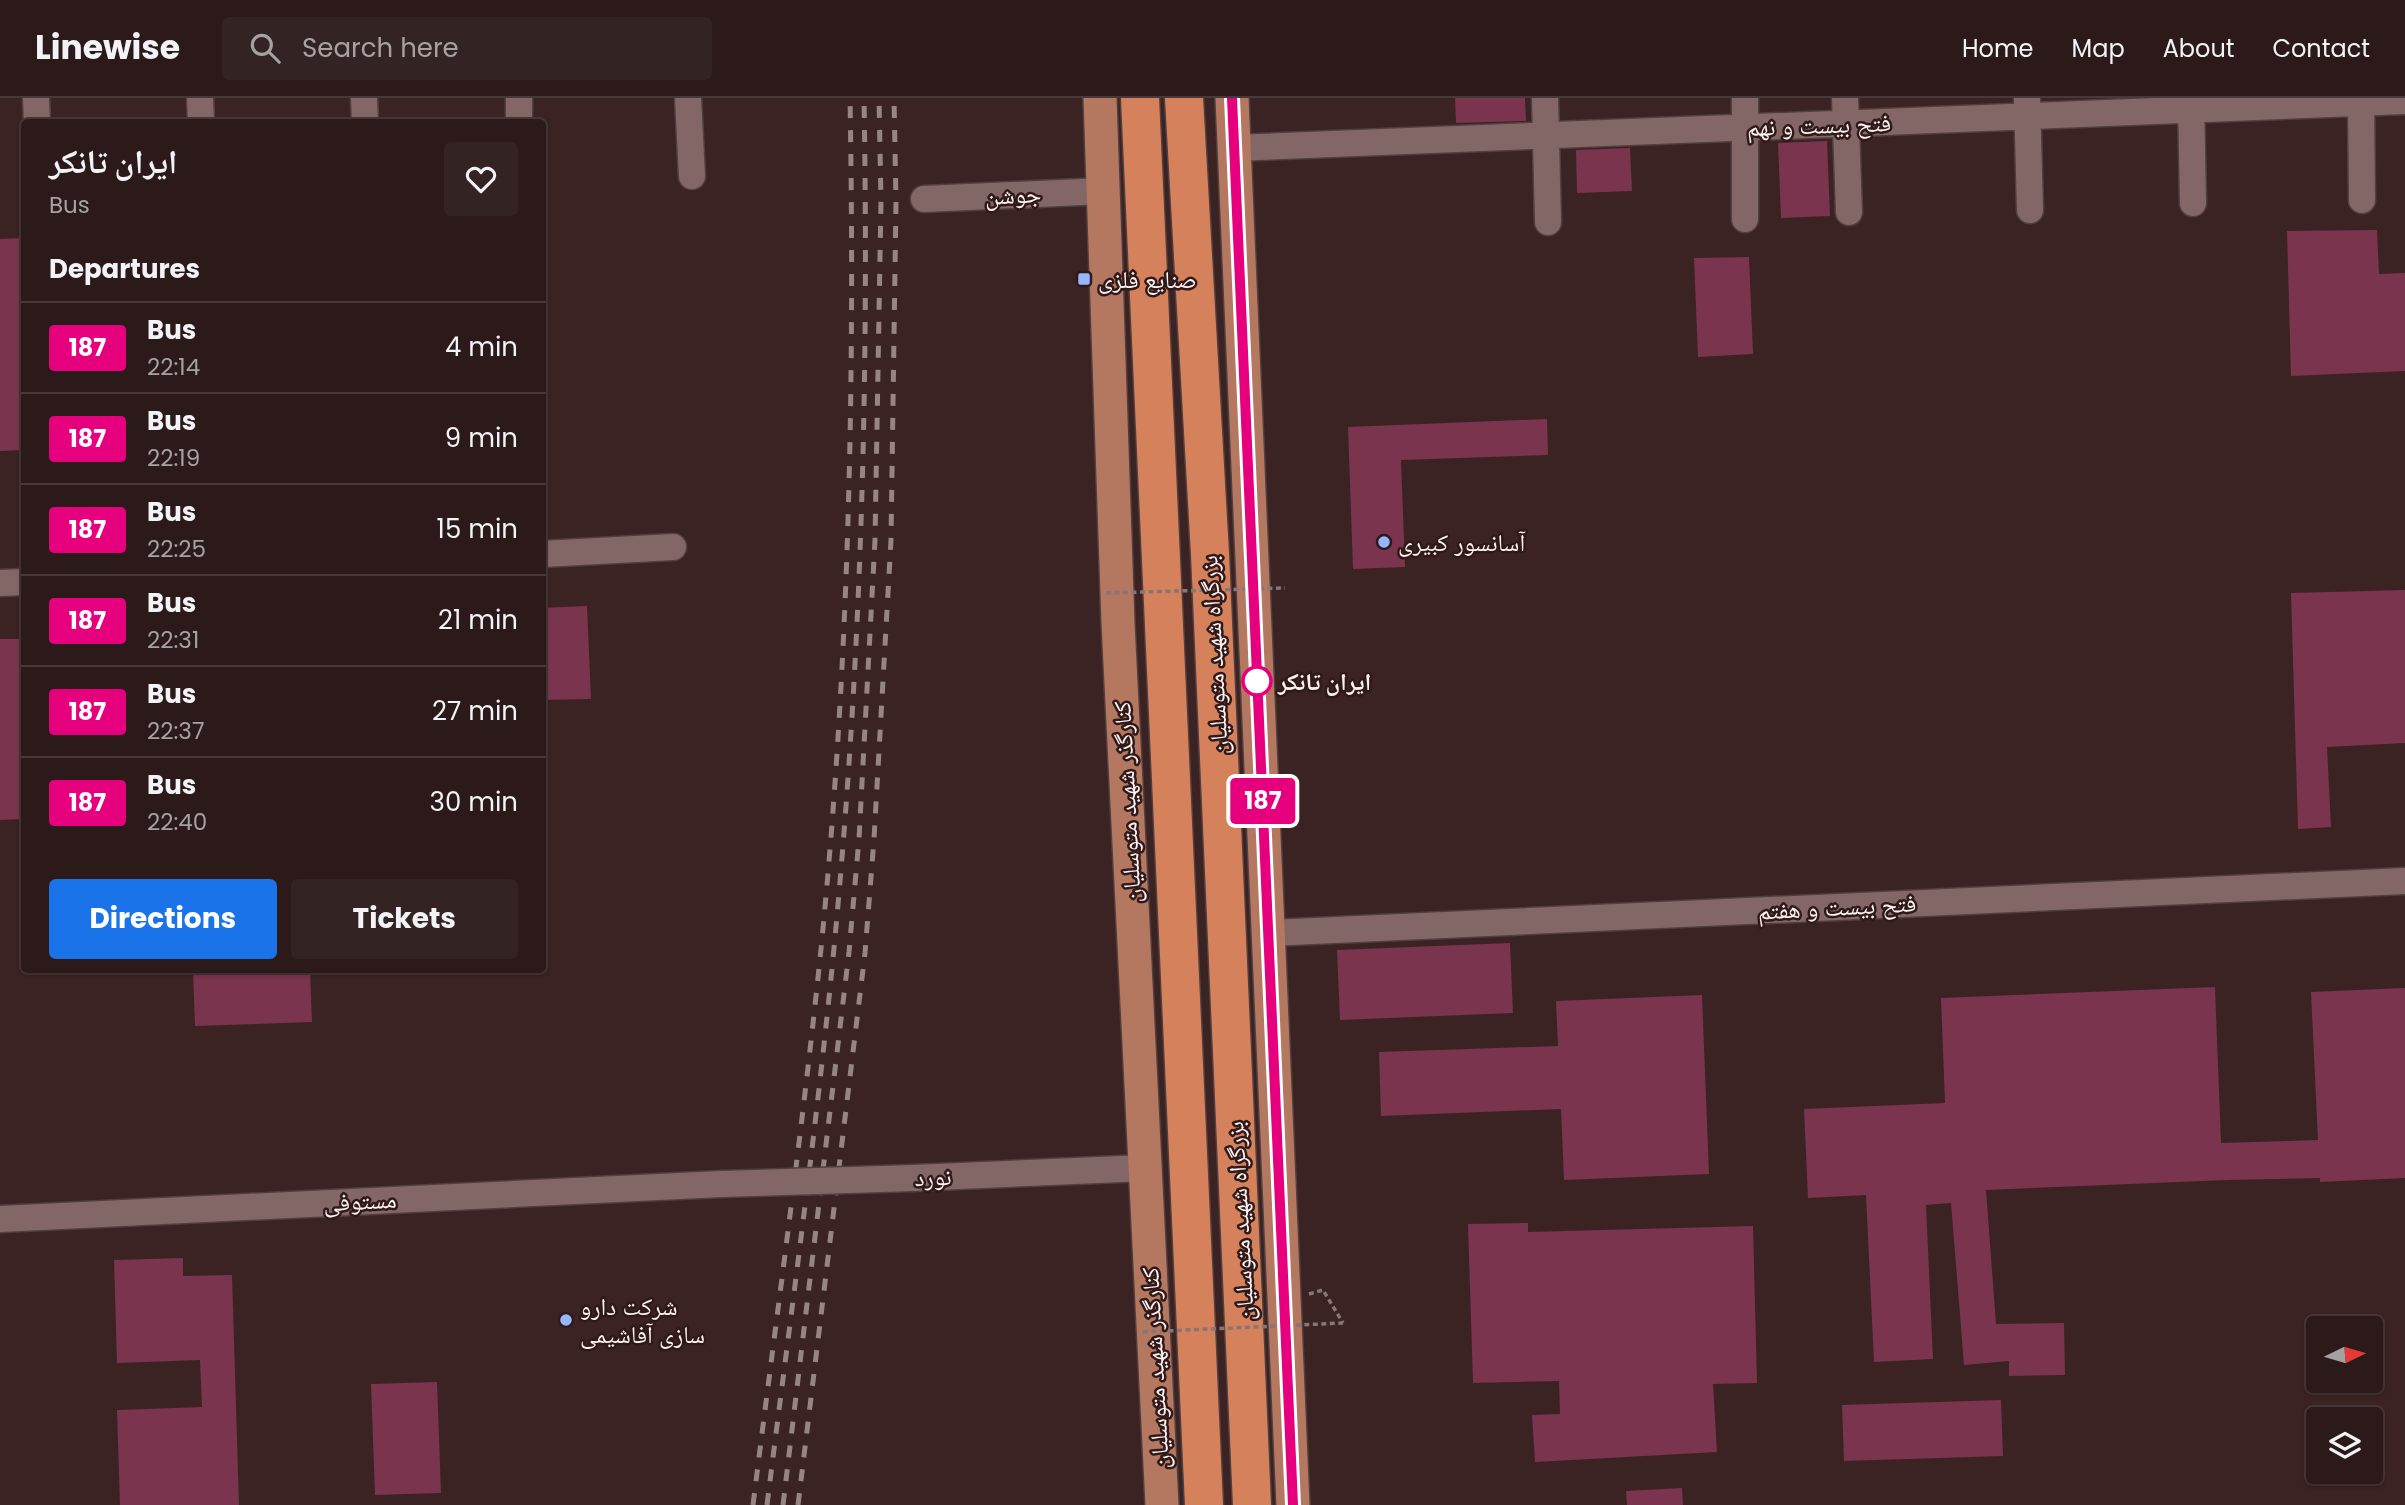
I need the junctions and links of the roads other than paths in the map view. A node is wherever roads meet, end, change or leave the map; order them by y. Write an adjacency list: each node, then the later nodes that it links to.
1 (36, 98): 17 (street)
2 (200, 98): 18 (street)
3 (364, 98): 19 (street)
4 (519, 98): 20 (street)
5 (688, 98): 24 (street)
6 (1100, 98): 25 (main road, کنارگذر شهید متوسلیان)
7 (1140, 98): 43 (highway, بزرگراه شهید متوسلیان)
8 (1184, 98): 44 (highway, بزرگراه شهید متوسلیان)
9 (1232, 98): 23 (main road)
10 (1545, 98): 22 (street)
11 (1745, 98): 21 (street)
12 (2361, 101): 13 (street, فتح بیست و نهم); 14 (street, فتح بیست و نهم); 27 (street)
13 (2405, 102)
14 (2191, 104): 15 (street, فتح بیست و نهم); 28 (street)
15 (2027, 107): 16 (street, فتح بیست و نهم); 29 (street)
16 (1846, 111): 21 (street, فتح بیست و نهم); 30 (street)
17 (37, 119)
18 (201, 119)
19 (365, 119)
20 (519, 119)
21 (1746, 127): 22 (street, فتح بیست و نهم); 31 (street)
22 (1546, 135): 23 (street, فتح بیست و نهم); 32 (street)
23 (1234, 148): 38 (main road)
24 (692, 176)
25 (1103, 191): 26 (street, جوشن); 39 (main road, کنارگذر شهید متوسلیان)
26 (924, 199)
27 (2362, 200)
28 (2193, 203)
29 (2030, 210)
30 (1849, 212)
31 (1745, 219)
32 (1548, 222)
33 (673, 547): 34 (street)
34 (546, 554)
35 (21, 582): 36 (street)
36 (0, 583)
37 (2405, 881): 38 (street, فتح بیست و هفتم)
38 (1268, 933): 45 (main road)
39 (1145, 1168): 40 (street, نورد, bridge); 42 (main road, کنارگذر شهید متوسلیان)
40 (721, 1184): 41 (street, مستوفی)
41 (0, 1219)
42 (1162, 1505)
43 (1204, 1505)
44 (1252, 1505)
45 (1293, 1505)

